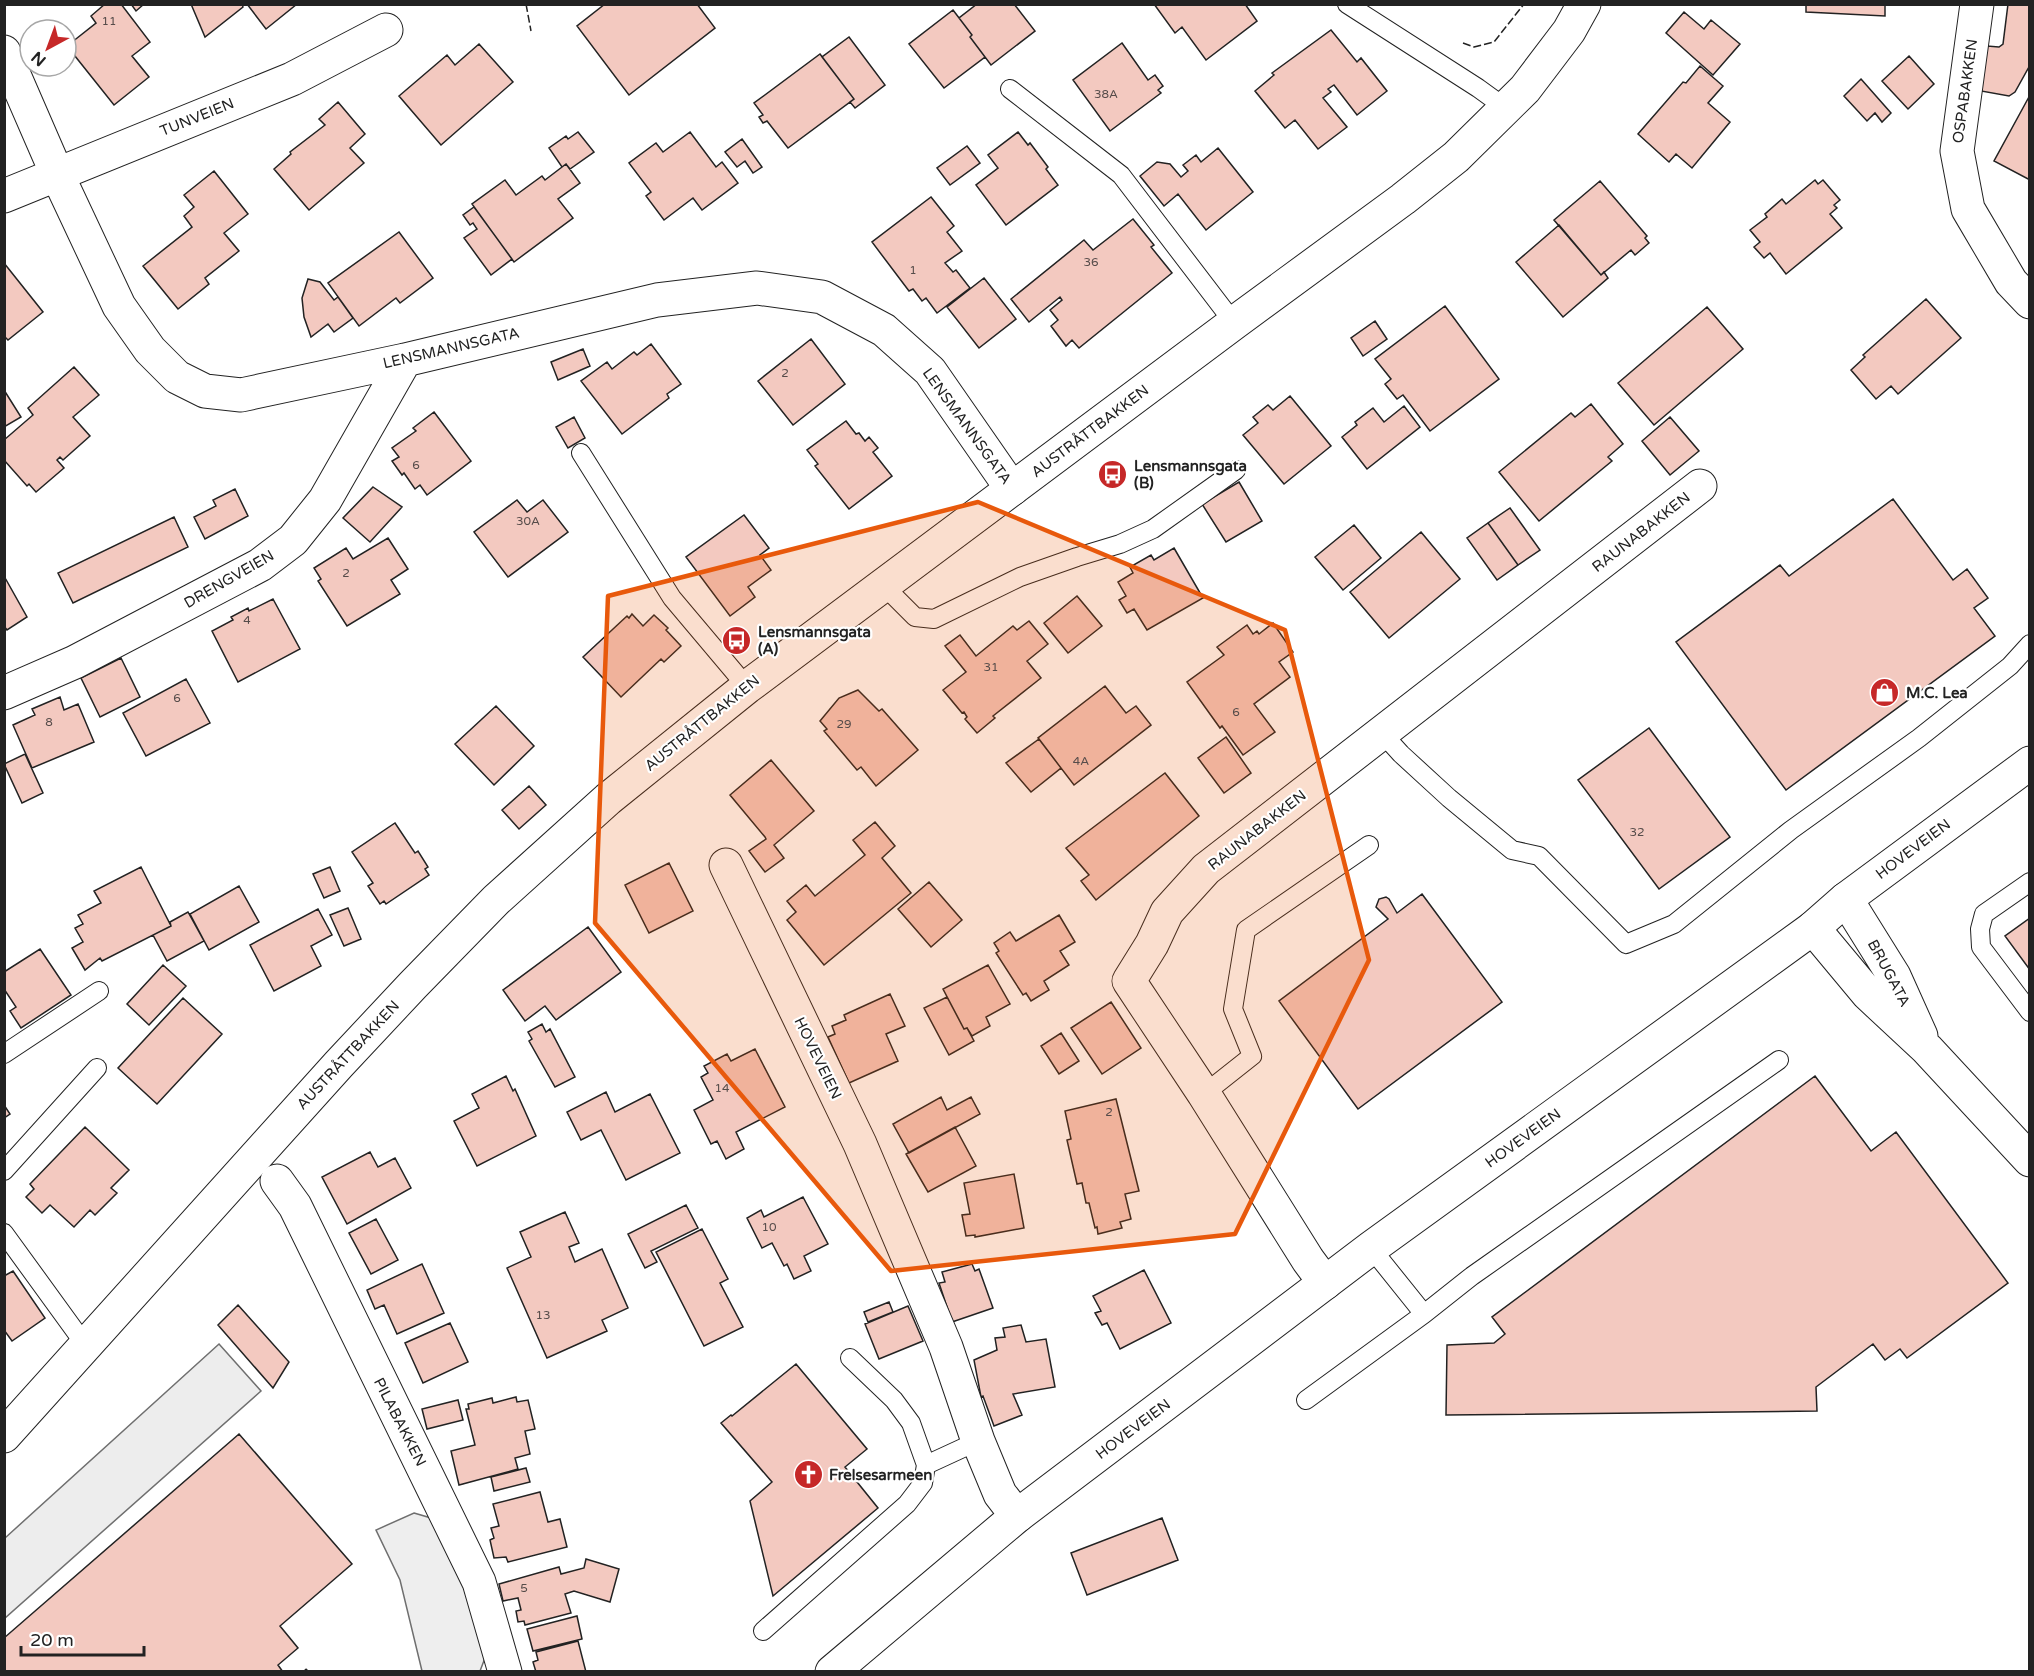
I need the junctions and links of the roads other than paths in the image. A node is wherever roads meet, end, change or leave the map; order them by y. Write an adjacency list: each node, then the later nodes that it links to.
1 (1347, 4): 7 (lane)
2 (1584, 4): 7 (street, AUSTRÅTTBAKKEN)
3 (1977, 4): 10 (street, OSPABAKKEN)
4 (386, 30): 8 (street, TUNVEIEN)
5 (4, 52): 8 (street, LENSMANNSGATA)
6 (1010, 89): 11 (lane)
7 (1507, 109): 11 (street, AUSTRÅTTBAKKEN)
8 (57, 174): 9 (street, TUNVEIEN); 12 (street, LENSMANNSGATA)
9 (4, 196)
10 (2030, 302)
11 (1234, 323): 16 (street, AUSTRÅTTBAKKEN)
12 (405, 360): 16 (street, LENSMANNSGATA); 20 (street, DRENGVEIEN)
13 (581, 453): 19 (lane)
14 (1236, 470): 17 (lane)
15 (1700, 486): 21 (street, RAUNABAKKEN)
16 (1012, 489): 17 (street, AUSTRÅTTBAKKEN)
17 (883, 585): 19 (street, AUSTRÅTTBAKKEN)
18 (2030, 644): 21 (lane)
19 (747, 687): 42 (street, AUSTRÅTTBAKKEN)
20 (4, 693)
21 (1382, 733): 34 (street, RAUNABAKKEN)
22 (2030, 763): 26 (street, HOVEVEIEN)
23 (1369, 845): 34 (lane)
24 (726, 865): 46 (street, HOVEVEIEN)
25 (2030, 882): 29 (lane)
26 (1846, 899): 27 (street, HOVEVEIEN); 30 (street, BRUGATA)
27 (1813, 928): 30 (street, BRUGATA); 39 (street, HOVEVEIEN)
28 (99, 991): 31 (lane)
29 (2030, 1012)
30 (1927, 1049): 35 (street, BRUGATA)
31 (4, 1054)
32 (1779, 1060): 41 (lane)
33 (97, 1068): 36 (lane)
34 (1204, 1094): 40 (street, RAUNABAKKEN)
35 (2030, 1160)
36 (4, 1171)
37 (277, 1181): 50 (street, PILABAKKEN)
38 (4, 1233): 42 (lane)
39 (1371, 1248): 40 (street, HOVEVEIEN); 41 (lane)
40 (1325, 1283): 48 (street, HOVEVEIEN)
41 (1424, 1314): 44 (lane)
42 (86, 1346): 45 (street, AUSTRÅTTBAKKEN)
43 (850, 1358): 47 (lane)
44 (1306, 1400)
45 (4, 1436)
46 (978, 1441): 47 (lane); 48 (street, HOVEVEIEN)
47 (926, 1465): 49 (lane)
48 (1017, 1516): 51 (street, HOVEVEIEN)
49 (763, 1631)
50 (505, 1671)
51 (832, 1671)

